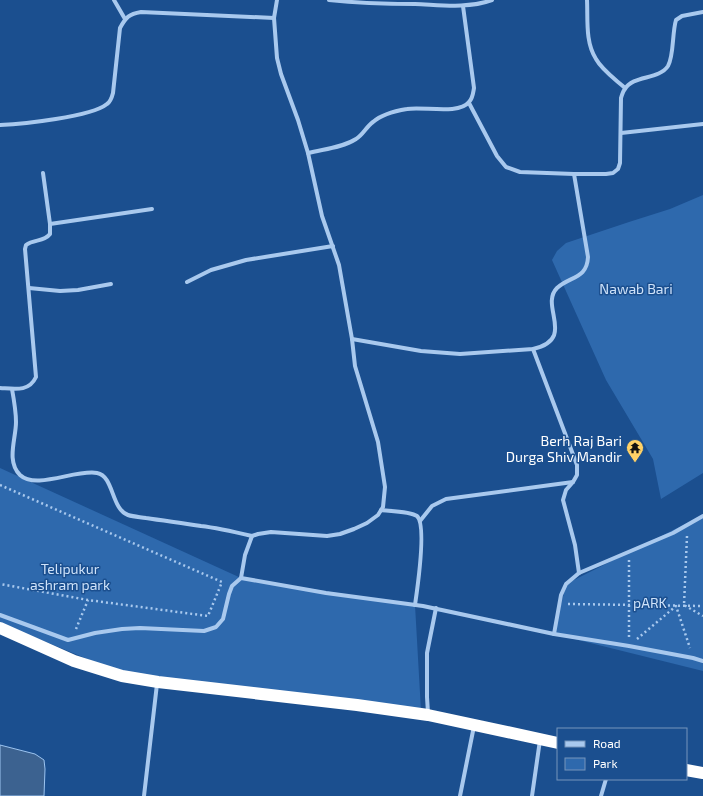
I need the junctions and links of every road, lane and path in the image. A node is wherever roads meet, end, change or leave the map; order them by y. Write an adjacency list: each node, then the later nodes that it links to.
1 (114, 0): 9 (street)
2 (277, 0): 8 (street)
3 (329, 0): 6 (street)
4 (492, 0): 6 (street)
5 (587, 0): 10 (street)
6 (463, 6): 11 (street)
7 (703, 12): 10 (street)
8 (274, 18): 9 (street); 15 (street)
9 (125, 19): 13 (street)
10 (625, 88): 14 (street)
11 (469, 103): 15 (street); 17 (street)
12 (703, 124): 14 (street)
13 (0, 125)
14 (621, 133): 17 (street)
15 (308, 153): 20 (street)
16 (43, 173): 19 (street)
17 (574, 174): 25 (street)
18 (152, 208): 19 (street)
19 (50, 224): 23 (street)
20 (333, 246): 21 (street); 24 (street)
21 (187, 282)
22 (111, 284): 23 (street)
23 (29, 288): 27 (street)
24 (352, 339): 25 (street); 30 (street)
25 (533, 349): 28 (street)
26 (0, 388): 27 (street)
27 (12, 389): 34 (street)
28 (573, 482): 32 (street); 36 (street)
29 (0, 485): 39 (path)
30 (381, 510): 32 (street); 34 (street)
31 (703, 516): 33 (street)
32 (420, 521): 41 (street)
33 (687, 525): 35 (street); 42 (path)
34 (252, 536): 37 (street)
35 (629, 551): 36 (street); 51 (path)
36 (579, 573): 40 (street)
37 (241, 578): 41 (street); 50 (street)
38 (0, 584): 39 (path)
39 (88, 600): 50 (path)
40 (559, 604): 43 (path); 49 (street)
41 (415, 605): 45 (street)
42 (684, 605): 43 (path); 44 (path); 47 (path)
43 (676, 606): 51 (path); 52 (path)
44 (703, 606)
45 (436, 608): 49 (street); 55 (street)
46 (0, 615): 50 (street)
47 (703, 616)
48 (0, 628): 54 (highway)
49 (554, 634): 51 (street)
50 (72, 639)
51 (629, 646): 52 (street)
52 (693, 658): 53 (street)
53 (703, 661)
54 (158, 682): 55 (highway); 62 (street)
55 (428, 715): 56 (highway)
56 (474, 725): 57 (highway); 63 (street)
57 (540, 739): 58 (highway); 64 (street)
58 (557, 743)
59 (687, 770): 60 (highway)
60 (703, 772)
61 (606, 780): 65 (street)
62 (144, 796)
63 (460, 796)
64 (532, 796)
65 (601, 796)

